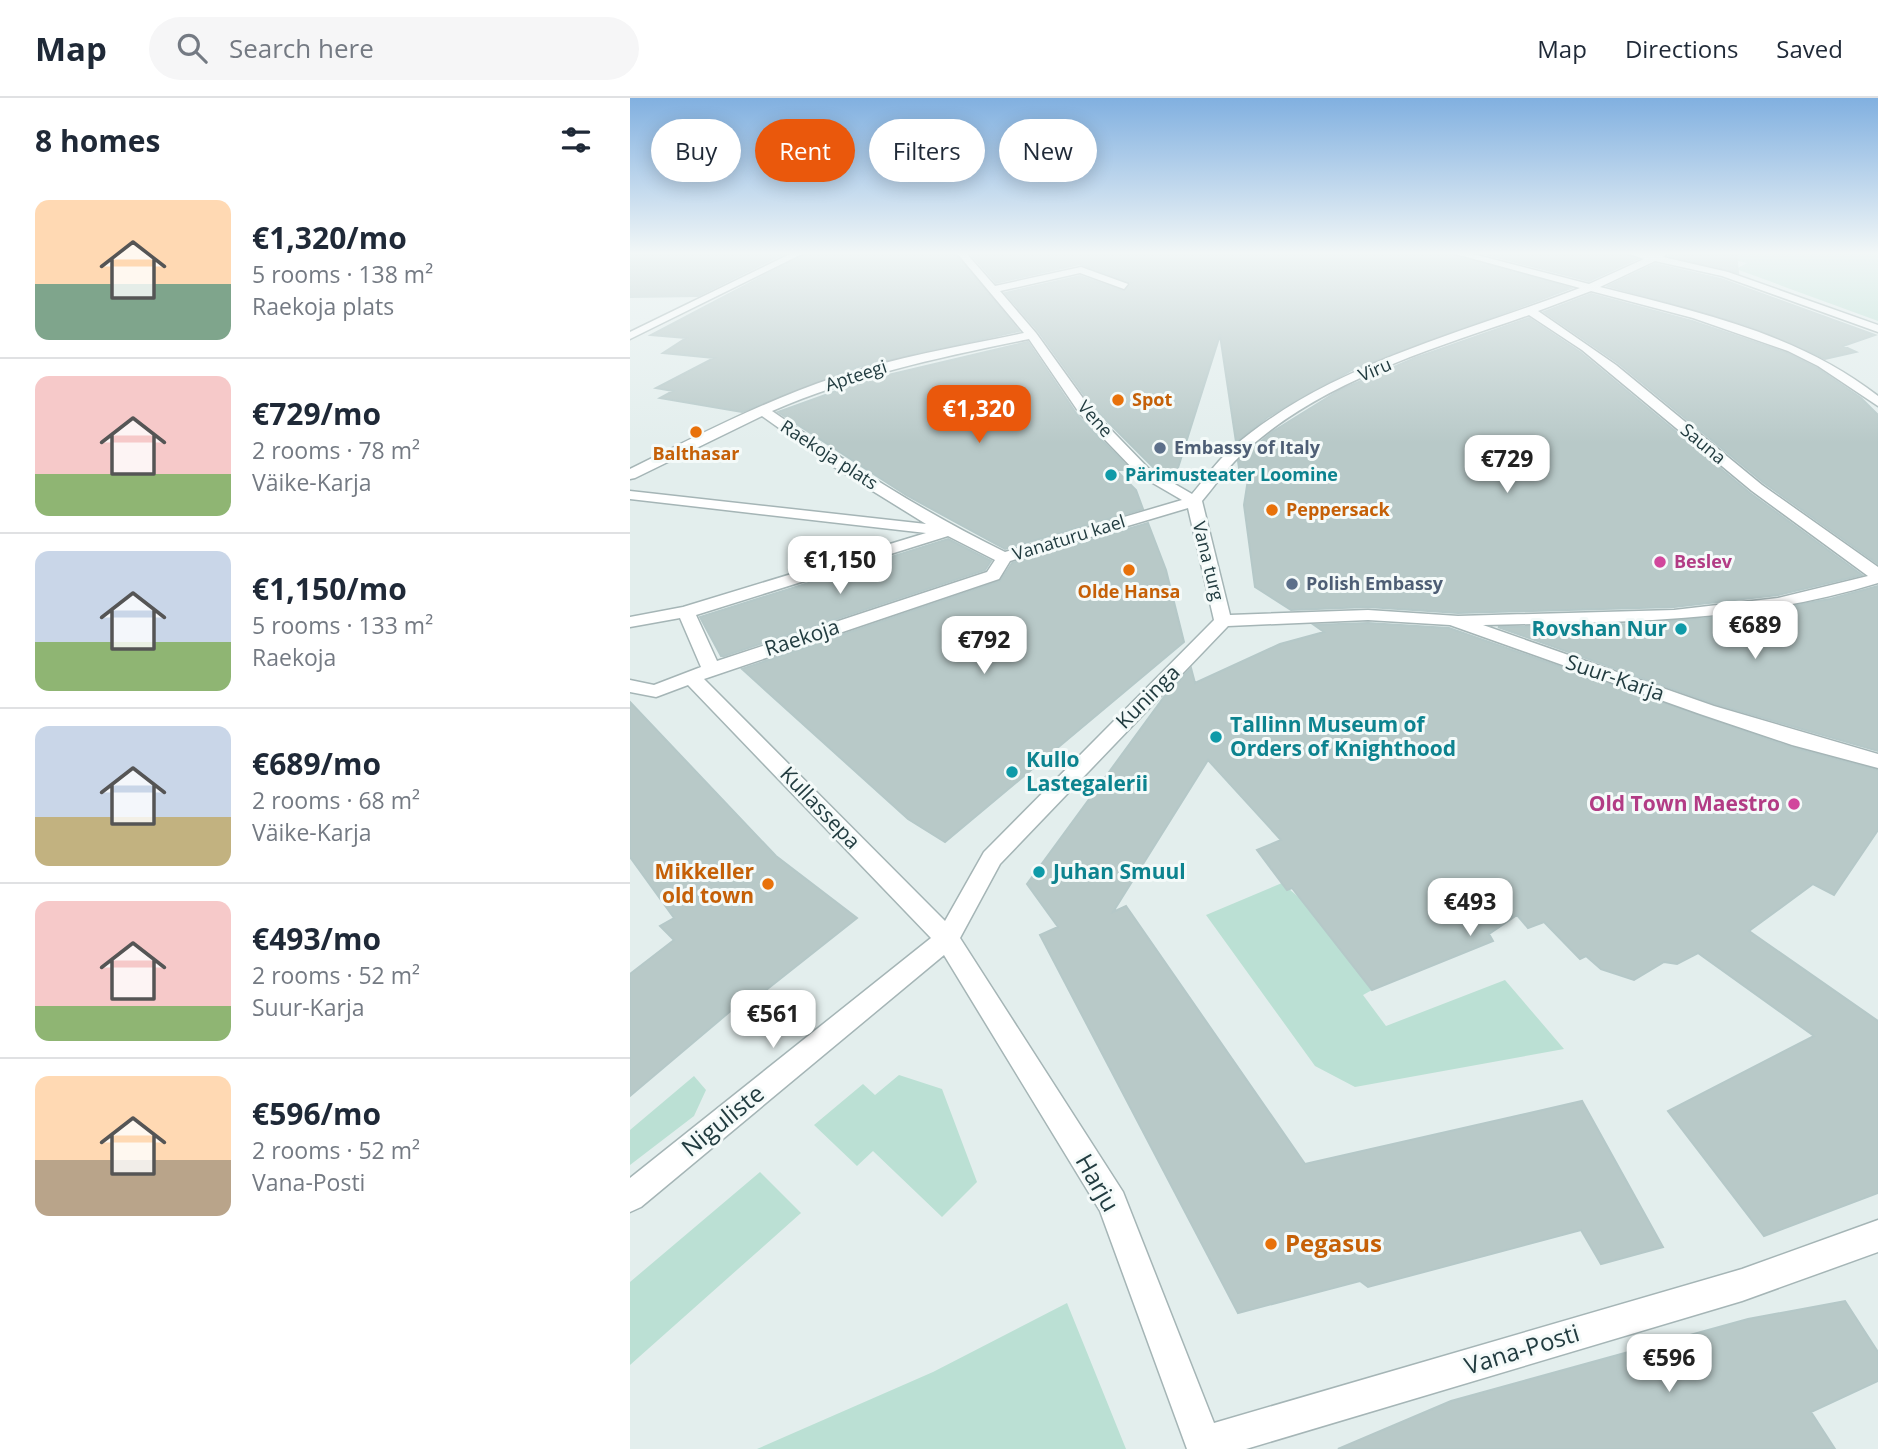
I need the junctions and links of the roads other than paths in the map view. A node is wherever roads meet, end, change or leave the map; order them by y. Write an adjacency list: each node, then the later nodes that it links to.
1 (671, 316): 9 (street)
2 (1017, 316): 8 (street, Vene)
3 (1517, 316): 14 (street, Viru)
4 (1538, 316): 17 (street, Sauna)
5 (1694, 316): 10 (street)
6 (1842, 316): 7 (street)
7 (1878, 329)
8 (1032, 335): 11 (street, Apteegi); 14 (street, Vene)
9 (630, 336)
10 (1878, 402)
11 (765, 411): 12 (street, Raekoja plats); 15 (street, Raekoja plats)
12 (630, 475)
13 (630, 495): 15 (street, Raekoja plats)
14 (1194, 500): 16 (street, Vanaturu kael); 20 (street, Vana turg)
15 (949, 531): 16 (street, Vanaturu kael); 18 (street)
16 (1004, 558): 22 (street, Raekoja)
17 (1878, 577): 19 (street)
18 (686, 612): 21 (street); 22 (street)
19 (1452, 620): 20 (street, Suur-Karja); 24 (street, Suur-Karja)
20 (1223, 621): 25 (street, Kuninga)
21 (630, 622)
22 (701, 673): 23 (street); 25 (street, Kullassepa)
23 (630, 686)
24 (1878, 761)
25 (947, 939): 26 (street, Niguliste); 28 (street, Harju)
26 (630, 1197)
27 (1878, 1236): 28 (street, Vana-Posti)
28 (1204, 1446)

